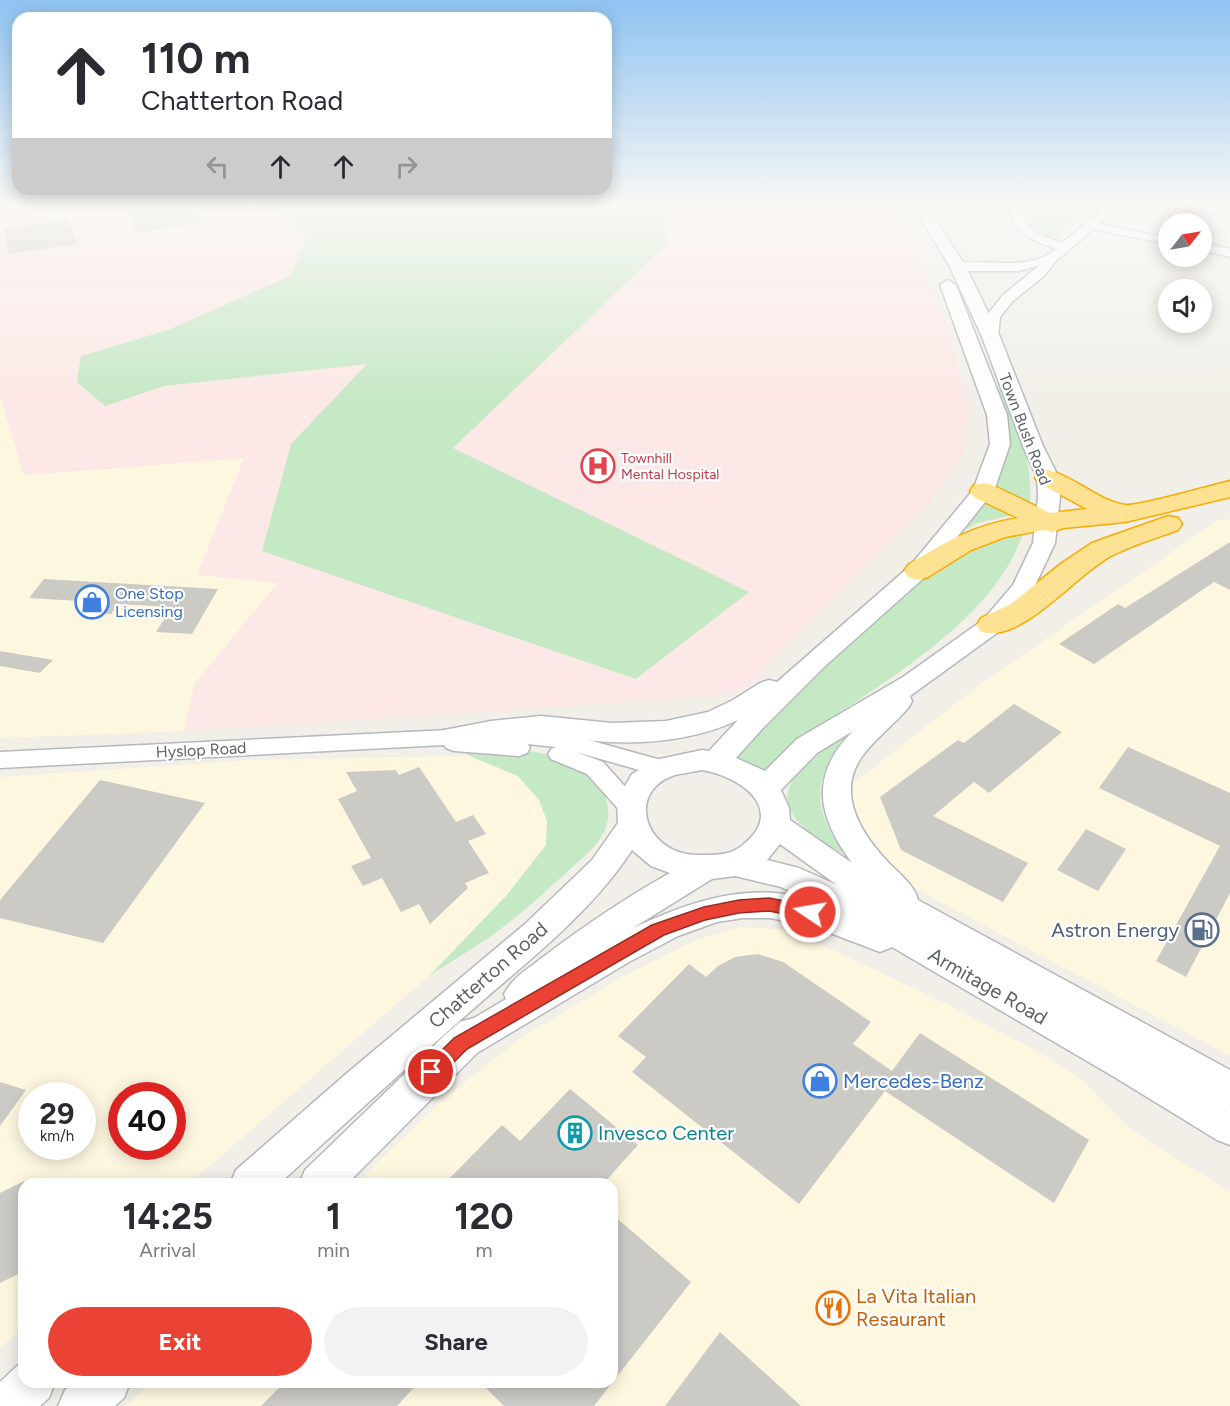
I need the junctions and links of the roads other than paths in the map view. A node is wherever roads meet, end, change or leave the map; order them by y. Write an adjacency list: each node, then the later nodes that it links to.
1 (940, 273): 7 (street, Town Bush Road)
2 (961, 273): 4 (street, Town Bush Road)
3 (1040, 273): 4 (street)
4 (991, 337): 5 (street, Town Bush Road)
5 (1048, 478): 9 (highway); 10 (street, Town Bush Road)
6 (1230, 489): 9 (highway)
7 (983, 491): 10 (highway); 12 (street, Town Bush Road)
8 (1230, 508): 11 (highway)
9 (1125, 514): 10 (highway)
10 (1048, 521): 11 (highway); 12 (highway); 13 (street, Town Bush Road)
11 (1168, 524): 13 (highway)
12 (918, 571): 14 (street, Town Bush Road)
13 (992, 625): 15 (street, Town Bush Road)
14 (815, 661): 16 (street); 19 (street, Town Bush Road)
15 (912, 683): 21 (street, Town Bush Road); 25 (street)
16 (454, 736): 17 (street, Hyslop Road); 20 (street, Hyslop Road)
17 (403, 740): 18 (street, Hyslop Road); 22 (street, Hyslop Road)
18 (0, 760)
19 (716, 762): 20 (street); 21 (street)
20 (660, 768): 22 (street)
21 (765, 789): 23 (street)
22 (631, 817): 24 (street); 30 (street, Chatterton Road)
23 (775, 825): 24 (street); 25 (street, Armitage Road)
24 (721, 866): 26 (street, Armitage Road); 27 (street, Chatterton Road)
25 (918, 916): 28 (street, Armitage Road)
26 (937, 958): 27 (street); 29 (street, Armitage Road)
27 (460, 1044): 31 (street, Chatterton Road)
28 (1230, 1089)
29 (1230, 1127)
30 (257, 1178)
31 (324, 1178)
32 (26, 1388): 34 (street)
33 (101, 1388): 35 (street)
34 (7, 1406)
35 (81, 1406)

